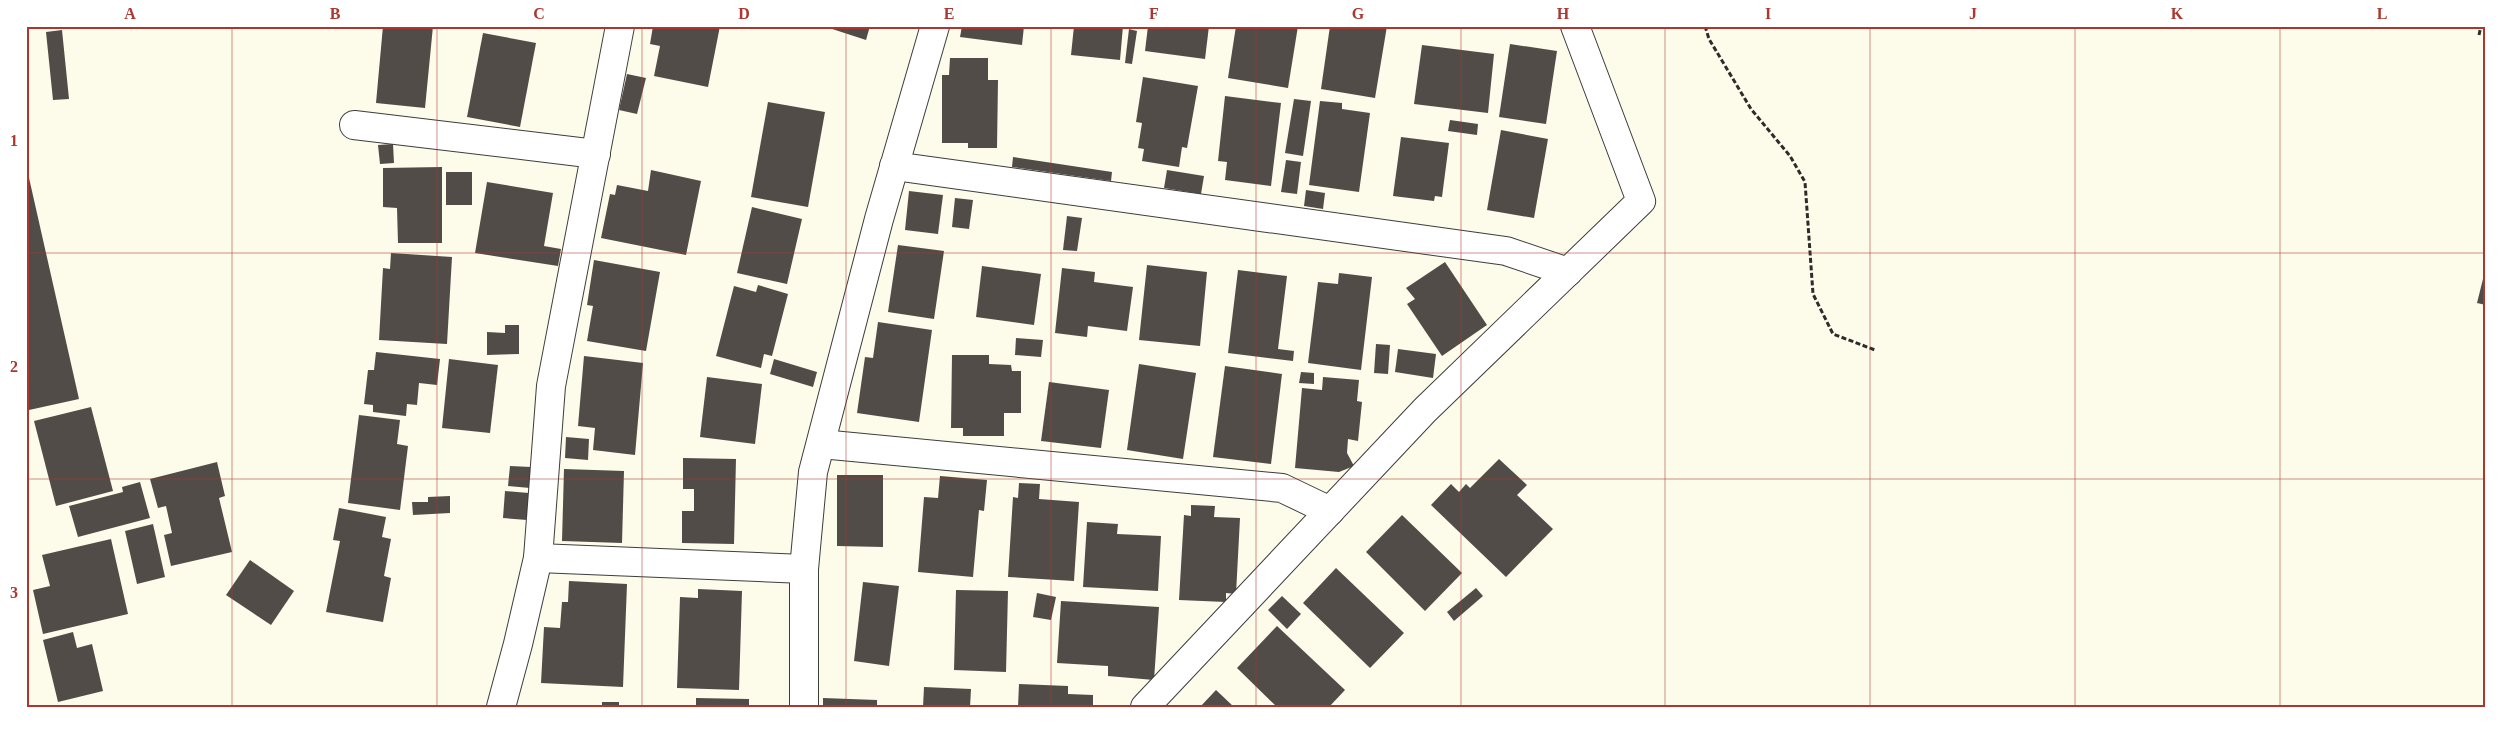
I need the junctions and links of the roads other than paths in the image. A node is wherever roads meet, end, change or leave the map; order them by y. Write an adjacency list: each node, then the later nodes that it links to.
1 (620, 26): 5 (street)
2 (935, 26): 6 (street)
3 (1575, 26): 7 (street)
4 (354, 125): 5 (street)
5 (596, 154): 10 (street)
6 (894, 166): 7 (street); 8 (street)
7 (1568, 272): 9 (street)
8 (821, 444): 9 (street); 11 (street)
9 (1330, 511): 14 (street)
10 (538, 558): 11 (street); 12 (street)
11 (804, 569): 13 (street)
12 (500, 707)
13 (804, 707)
14 (1145, 707)

